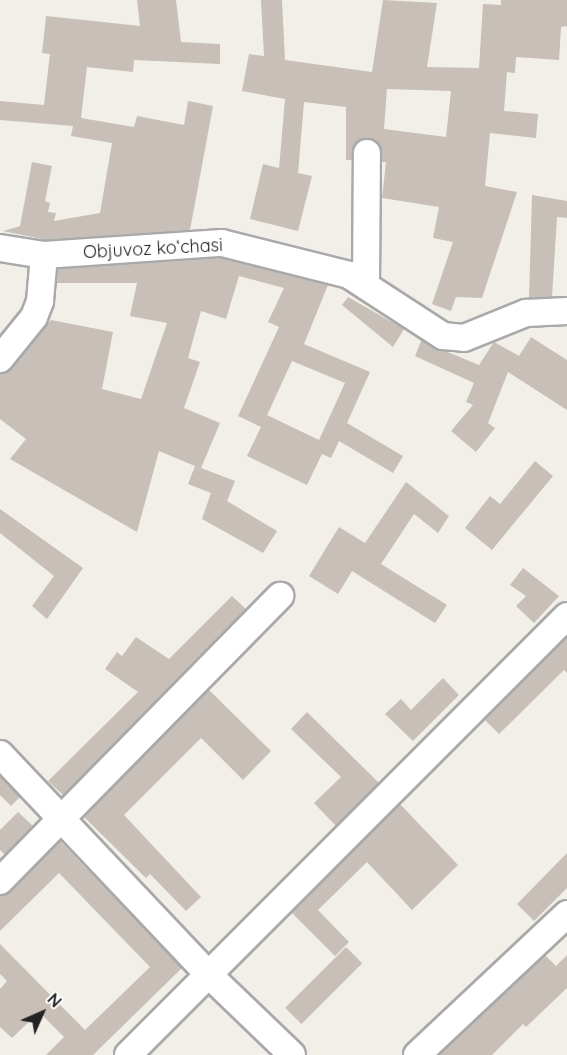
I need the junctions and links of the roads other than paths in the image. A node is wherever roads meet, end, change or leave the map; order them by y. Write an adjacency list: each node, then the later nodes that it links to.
1 (368, 153): 4 (street)
2 (0, 248): 3 (street, Objuvoz koʻchasi)
3 (44, 255): 4 (street, Objuvoz koʻchasi); 6 (street)
4 (366, 285): 5 (street, Objuvoz koʻchasi)
5 (567, 311)
6 (0, 359)
7 (280, 596): 10 (street)
8 (567, 616): 13 (street)
9 (0, 754): 10 (street)
10 (61, 819): 11 (street); 13 (street)
11 (0, 882)
12 (567, 914): 16 (street)
13 (209, 975): 14 (street); 15 (street)
14 (128, 1055)
15 (292, 1055)
16 (417, 1055)

